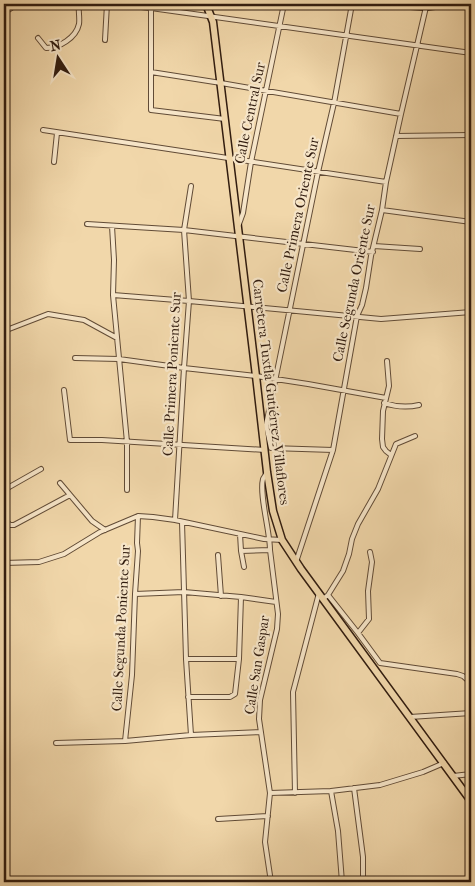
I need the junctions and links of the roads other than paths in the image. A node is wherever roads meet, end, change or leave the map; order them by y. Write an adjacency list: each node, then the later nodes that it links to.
1 (17, 4): 13 (street)
2 (79, 4): 17 (street)
3 (106, 4): 18 (street)
4 (112, 4): 11 (street)
5 (206, 4): 14 (main road, Carretera Tuxtla Gutiérrez-Villaflores)
6 (284, 4): 15 (street, Calle Central Sur)
7 (352, 4): 16 (street, Calle Primera Oriente Sur)
8 (379, 4): 12 (street)
9 (442, 4): 10 (street); 12 (street)
10 (453, 4)
11 (151, 6): 14 (street); 21 (street)
12 (426, 7): 19 (street, Calle Segunda Oriente Sur)
13 (4, 12)
14 (212, 17): 15 (street); 22 (main road, Carretera Tuxtla Gutiérrez-Villaflores)
15 (279, 26): 16 (street); 23 (street, Calle Central Sur)
16 (346, 35): 19 (street); 24 (street, Calle Primera Oriente Sur)
17 (38, 38)
18 (105, 40)
19 (417, 45): 20 (street); 25 (street, Calle Segunda Oriente Sur)
20 (471, 53)
21 (151, 72): 22 (street); 26 (street)
22 (221, 83): 23 (street); 26 (main road, Carretera Tuxtla Gutiérrez-Villaflores)
23 (266, 91): 24 (street); 33 (street, Calle Central Sur)
24 (334, 103): 25 (street); 34 (street, Calle Primera Oriente Sur)
25 (401, 114): 30 (street, Calle Segunda Oriente Sur)
26 (225, 119): 31 (main road, Carretera Tuxtla Gutiérrez-Villaflores)
27 (42, 130): 28 (street)
28 (57, 133): 31 (street); 32 (street)
29 (471, 135): 30 (street)
30 (396, 136): 35 (street, Calle Segunda Oriente Sur)
31 (230, 159): 33 (street); 37 (main road, Carretera Tuxtla Gutiérrez-Villaflores)
32 (54, 162)
33 (251, 162): 34 (street); 38 (street, Calle Central Sur)
34 (318, 172): 35 (street); 46 (street, Calle Primera Oriente Sur)
35 (386, 182): 39 (street, Calle Segunda Oriente Sur)
36 (191, 186): 44 (street, Calle Primera Poniente Sur)
37 (235, 199): 38 (street); 43 (main road, Carretera Tuxtla Gutiérrez-Villaflores)
38 (245, 201): 43 (street, Calle Central Sur)
39 (382, 210): 40 (street); 47 (street, Calle Segunda Oriente Sur)
40 (471, 222)
41 (87, 224): 42 (street)
42 (112, 226): 44 (street); 50 (street)
43 (238, 227): 45 (main road, Carretera Tuxtla Gutiérrez-Villaflores)
44 (184, 230): 45 (street); 51 (street, Calle Primera Poniente Sur)
45 (239, 237): 46 (street); 52 (main road, Carretera Tuxtla Gutiérrez-Villaflores)
46 (304, 244): 49 (street); 53 (street, Calle Primera Oriente Sur)
47 (374, 246): 48 (street); 49 (street, Calle Segunda Oriente Sur)
48 (420, 250)
49 (373, 252): 55 (street, Calle Segunda Oriente Sur)
50 (113, 295): 51 (street); 57 (street)
51 (190, 300): 52 (street); 61 (street, Calle Primera Poniente Sur)
52 (248, 307): 53 (street); 62 (main road, Carretera Tuxtla Gutiérrez-Villaflores)
53 (290, 311): 55 (street); 63 (street, Calle Primera Oriente Sur)
54 (471, 312): 55 (street)
55 (357, 316): 65 (street, Calle Segunda Oriente Sur)
56 (4, 332): 57 (street)
57 (117, 338): 59 (street)
58 (75, 358): 59 (street)
59 (119, 359): 61 (street); 71 (street)
60 (387, 361): 66 (street)
61 (184, 368): 62 (street); 72 (street, Calle Primera Poniente Sur)
62 (256, 376): 63 (street); 69 (main road, Carretera Tuxtla Gutiérrez-Villaflores)
63 (275, 379): 65 (street); 69 (street, Calle Primera Oriente Sur)
64 (64, 390): 71 (street)
65 (343, 390): 66 (street); 74 (street, Calle Segunda Oriente Sur)
66 (386, 398): 67 (street)
67 (384, 404): 68 (street); 75 (street)
68 (419, 405)
69 (264, 426): 73 (main road, Carretera Tuxtla Gutiérrez-Villaflores)
70 (415, 436): 75 (street)
71 (127, 442): 72 (street); 80 (street)
72 (180, 446): 73 (street); 84 (street, Calle Primera Poniente Sur)
73 (268, 449): 74 (street); 77 (main road, Carretera Tuxtla Gutiérrez-Villaflores)
74 (333, 450): 94 (street, Calle Segunda Oriente Sur)
75 (391, 455): 100 (street)
76 (41, 469): 79 (street)
77 (267, 472): 88 (street, Calle San Gaspar); 89 (main road, Carretera Tuxtla Gutiérrez-Villaflores)
78 (60, 483): 81 (street)
79 (4, 490)
80 (127, 490)
81 (70, 495): 83 (street); 86 (street)
82 (138, 516): 84 (street); 86 (street); 98 (street, Calle Segunda Poniente Sur)
83 (4, 519)
84 (175, 520): 85 (street)
85 (182, 522): 87 (street); 97 (street)
86 (105, 530): 95 (street)
87 (240, 534): 88 (street); 91 (street)
88 (270, 540): 89 (street); 90 (street, Calle San Gaspar)
89 (282, 540): 94 (main road, Carretera Tuxtla Gutiérrez-Villaflores)
90 (270, 550): 91 (street); 102 (street, Calle San Gaspar)
91 (241, 551): 96 (street)
92 (370, 552): 103 (street)
93 (218, 556): 99 (street)
94 (296, 562): 100 (main road, Carretera Tuxtla Gutiérrez-Villaflores)
95 (4, 563)
96 (244, 567)
97 (184, 592): 98 (street); 99 (street); 104 (street)
98 (135, 594): 114 (street, Calle Segunda Poniente Sur)
99 (221, 596): 101 (street)
100 (324, 596): 103 (street); 107 (main road, Carretera Tuxtla Gutiérrez-Villaflores); 122 (street)
101 (241, 598): 102 (street); 105 (street)
102 (276, 602): 112 (street, Calle San Gaspar)
103 (358, 632): 106 (street)
104 (186, 659): 105 (street); 109 (street)
105 (239, 659): 109 (street)
106 (380, 663): 107 (street); 108 (street)
107 (379, 674): 111 (main road, Carretera Tuxtla Gutiérrez-Villaflores)
108 (471, 683)
109 (188, 697): 113 (street)
110 (471, 713): 111 (street)
111 (410, 717): 116 (main road, Carretera Tuxtla Gutiérrez-Villaflores)
112 (260, 732): 113 (street); 121 (street, Calle San Gaspar)
113 (191, 735): 114 (street)
114 (125, 741): 115 (street)
115 (56, 743)
116 (444, 763): 118 (main road, Carretera Tuxtla Gutiérrez-Villaflores); 119 (street)
117 (471, 774): 118 (street)
118 (453, 776): 123 (main road, Carretera Tuxtla Gutiérrez-Villaflores)
119 (354, 788): 120 (street); 128 (street)
120 (331, 791): 122 (street); 127 (street)
121 (270, 793): 122 (street); 124 (street, Calle San Gaspar)
122 (295, 793)
123 (471, 801)
124 (268, 816): 125 (street); 126 (street, Calle San Gaspar)
125 (218, 819)
126 (271, 882)
127 (342, 882)
128 (363, 882)

